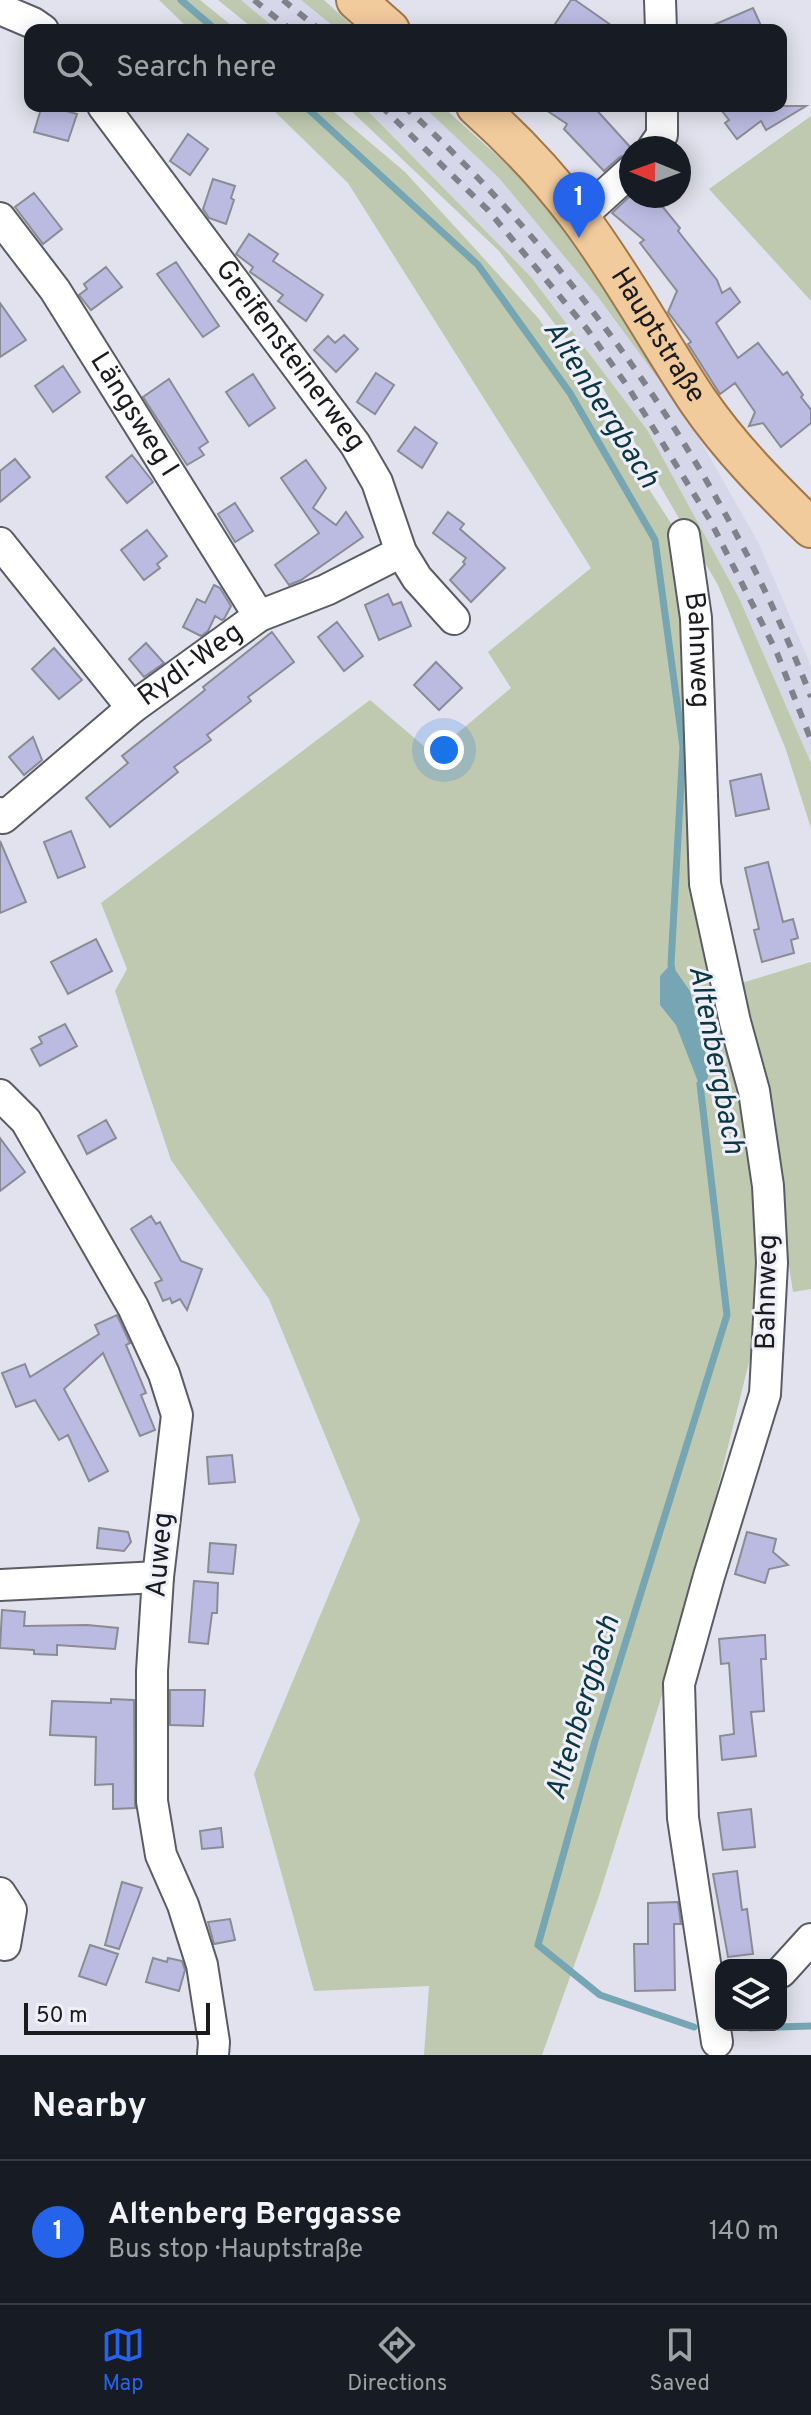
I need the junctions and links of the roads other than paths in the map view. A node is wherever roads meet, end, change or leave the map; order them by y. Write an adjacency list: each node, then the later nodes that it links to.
1 (356, 0): 5 (main road)
2 (660, 0): 6 (street)
3 (0, 9): 4 (street)
4 (34, 24)
5 (383, 24)
6 (661, 24)
7 (107, 112): 17 (street, Greifensteinerweg)
8 (482, 112): 13 (main road, Hauptstraße)
9 (662, 112): 10 (street)
10 (661, 136)
11 (619, 182): 13 (street)
12 (0, 218): 18 (street, Längsweg I)
13 (579, 218): 14 (main road, Hauptstraße)
14 (811, 528)
15 (684, 535): 29 (street, Bahnweg)
16 (0, 543): 20 (street)
17 (401, 552): 18 (street, Rydl-Weg); 19 (street, Greifensteinerweg)
18 (259, 616): 20 (street, Rydl-Weg)
19 (454, 619)
20 (132, 708): 21 (street, Rydl-Weg)
21 (2, 816)
22 (0, 1095): 23 (street, Auweg)
23 (158, 1577): 24 (street); 30 (street, Auweg)
24 (0, 1585)
25 (0, 1893): 27 (street)
26 (811, 1939): 28 (street)
27 (5, 1945)
28 (787, 1965)
29 (719, 2041)
30 (213, 2055)

